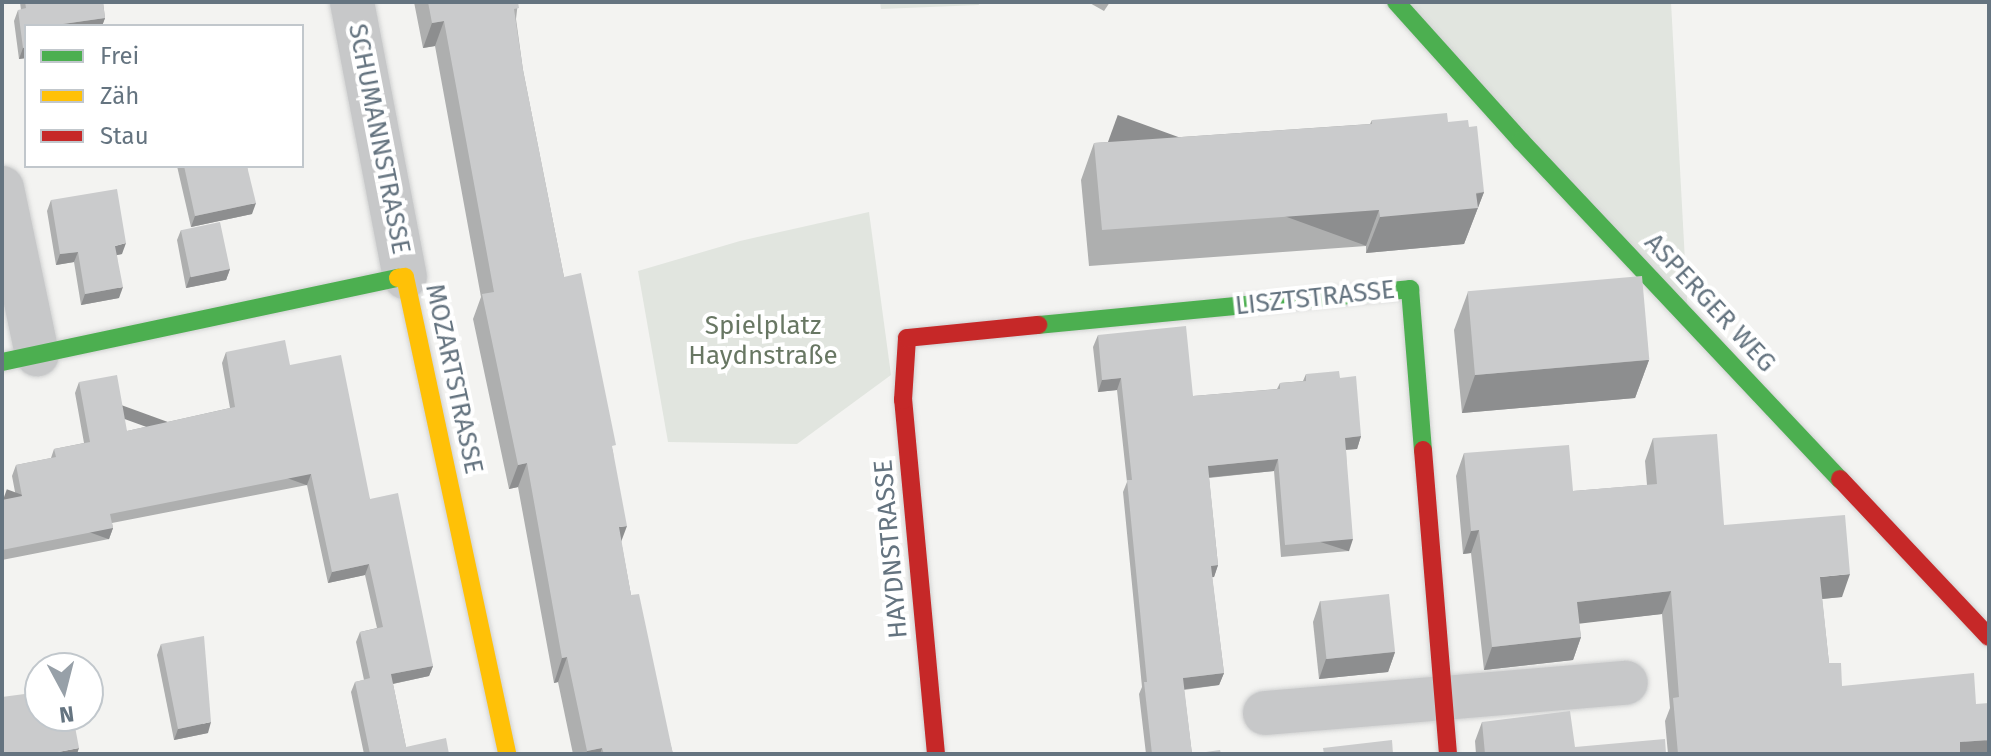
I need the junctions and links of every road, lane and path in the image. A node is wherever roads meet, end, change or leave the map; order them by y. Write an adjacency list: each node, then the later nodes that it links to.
1 (352, 2): 4 (street, SCHUMANNSTRASSE)
2 (1396, 2): 7 (street, ASPERGER WEG)
3 (2, 188): 6 (street)
4 (405, 277): 6 (street, MOZARTSTRASSE); 11 (street, MOZARTSTRASSE)
5 (907, 338): 9 (street, LISZTSTRASSE); 12 (street, HAYDNSTRASSE)
6 (20, 358)
7 (1989, 637)
8 (1626, 683): 9 (street)
9 (1443, 698): 10 (street); 13 (street, LISZTSTRASSE)
10 (1265, 713)
11 (507, 754)
12 (936, 754)
13 (1448, 754)

